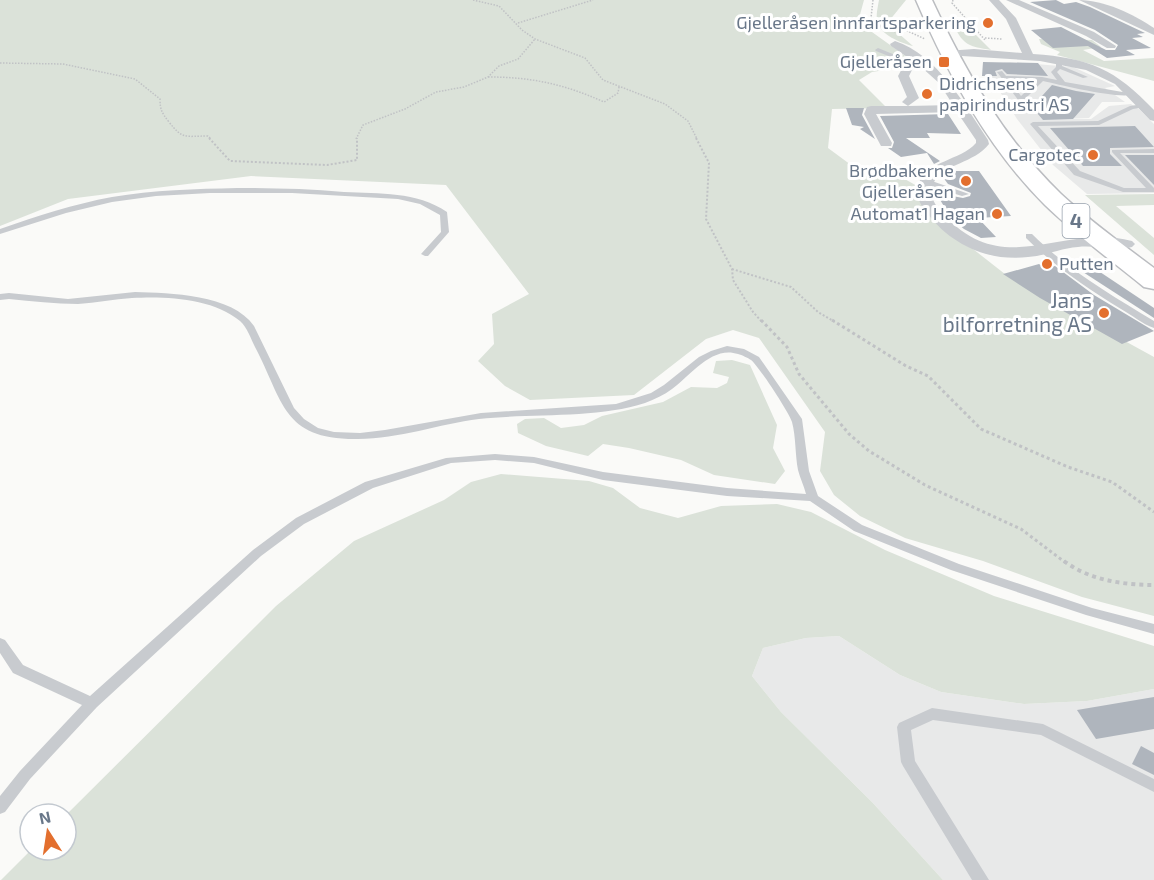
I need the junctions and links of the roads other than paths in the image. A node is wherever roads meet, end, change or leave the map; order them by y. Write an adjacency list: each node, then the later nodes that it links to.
1 (924, 0): 10 (highway, 4)
2 (934, 0): 10 (highway, 4)
3 (994, 0): 12 (street)
4 (1011, 0): 8 (street)
5 (1084, 0): 6 (street)
6 (1154, 32)
7 (895, 44): 13 (street)
8 (1111, 46)
9 (878, 50): 13 (lane)
10 (959, 53): 11 (street); 11 (street); 32 (highway, 4)
11 (1012, 56): 12 (street)
12 (1029, 56): 14 (street)
13 (917, 63): 20 (street); 22 (street)
14 (1057, 66): 15 (lane); 16 (lane); 17 (lane); 18 (street)
15 (1083, 75)
16 (1044, 76): 17 (lane); 19 (lane); 19 (lane)
17 (1063, 83): 18 (lane)
18 (1131, 94): 21 (street)
19 (1021, 100): 23 (lane)
20 (908, 102)
21 (1143, 106): 24 (street); 28 (lane)
22 (962, 108): 25 (street); 27 (street)
23 (1030, 112)
24 (1154, 117)
25 (886, 143)
26 (1154, 151): 28 (lane)
27 (926, 182): 29 (lane); 33 (street)
28 (1153, 190)
29 (965, 194)
30 (0, 232): 34 (lane)
31 (1029, 236): 33 (lane)
32 (1113, 244): 33 (street); 35 (highway, 4); 36 (highway, 4)
33 (1042, 250): 38 (lane)
34 (425, 254)
35 (1154, 264)
36 (1154, 281)
37 (0, 297): 39 (lane)
38 (1154, 325)
39 (813, 498): 40 (lane); 42 (lane)
40 (1154, 629)
41 (0, 643): 42 (lane)
42 (92, 703): 44 (lane)
43 (1154, 786): 45 (lane)
44 (0, 807)
45 (981, 880)

